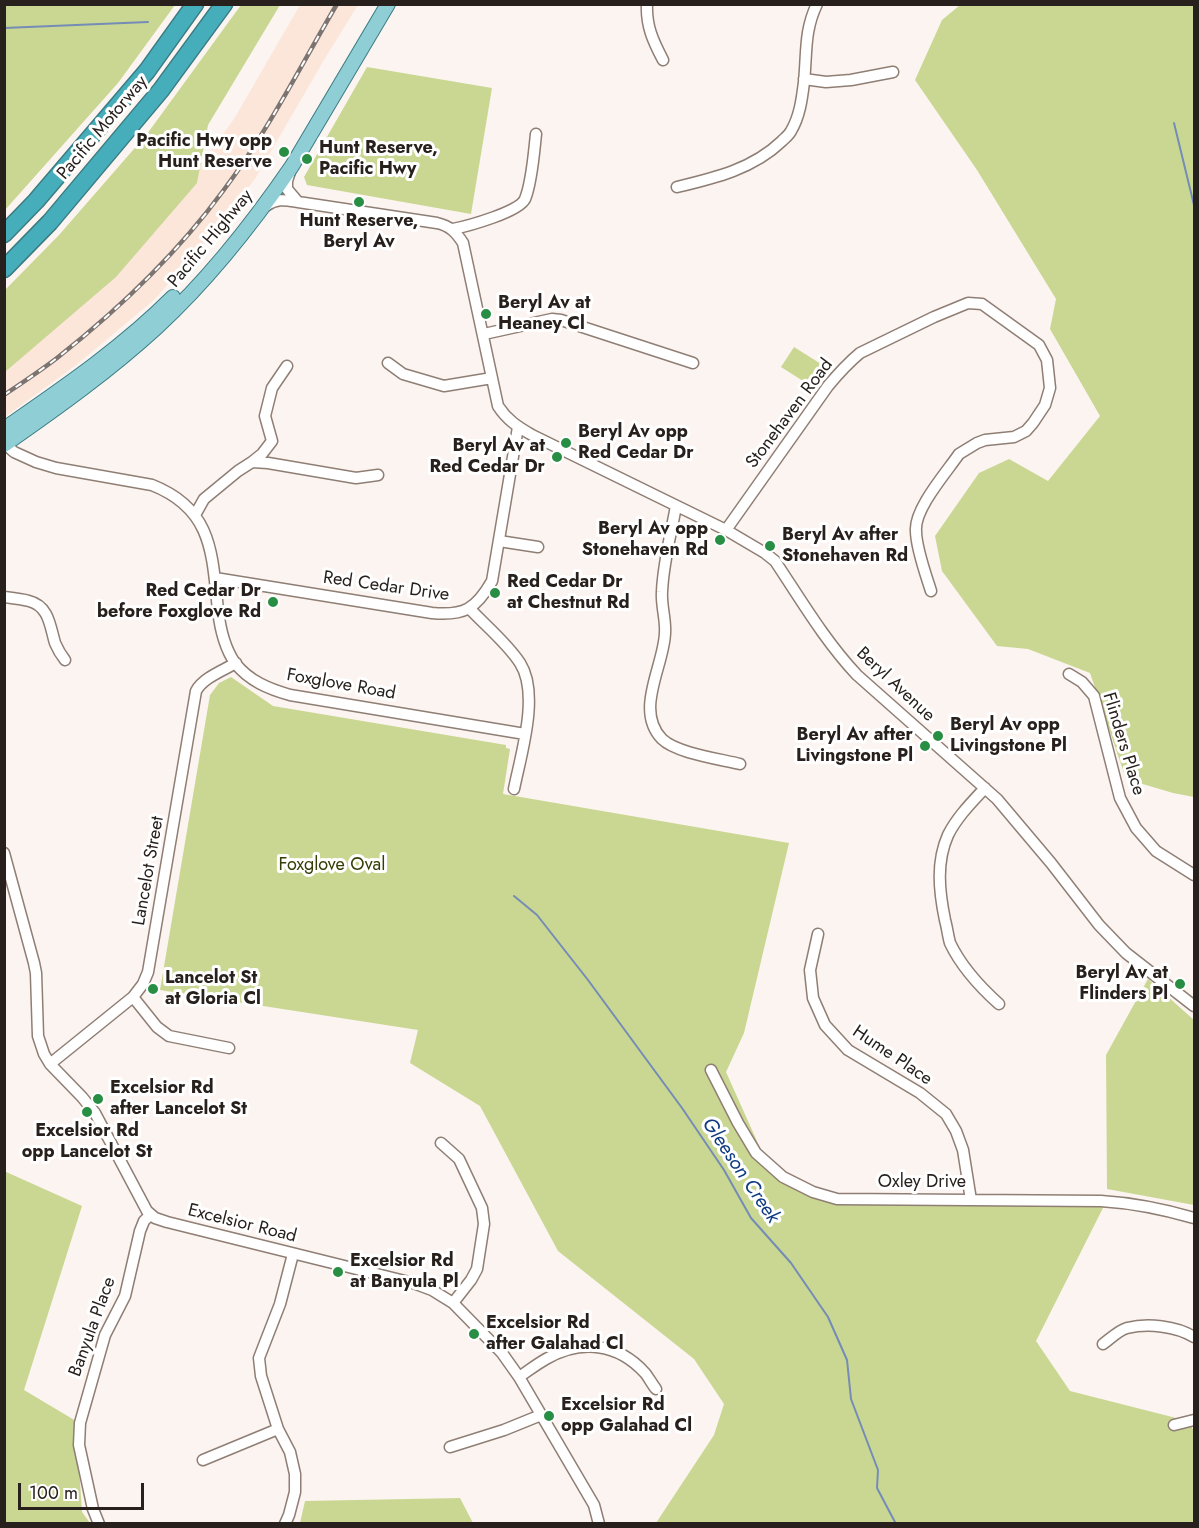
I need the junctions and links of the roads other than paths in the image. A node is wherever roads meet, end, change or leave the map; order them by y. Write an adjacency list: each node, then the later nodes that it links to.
1 (195, 4): 16 (highway, Pacific Motorway)
2 (224, 4): 17 (highway, Pacific Motorway)
3 (379, 4): 24 (main road, Pacific Highway)
4 (388, 4): 11 (main road, Pacific Highway)
5 (647, 4): 7 (street)
6 (817, 4): 9 (street)
7 (663, 60)
8 (893, 72): 9 (street)
9 (804, 79): 12 (street)
10 (536, 134): 15 (street)
11 (292, 166): 13 (street); 14 (main road, Pacific Highway)
12 (677, 187)
13 (298, 202): 14 (street); 15 (street)
14 (260, 210): 25 (main road, Pacific Highway)
15 (453, 229): 18 (street, Beryl Avenue)
16 (4, 234)
17 (4, 269)
18 (484, 334): 20 (street); 22 (street, Beryl Avenue)
19 (388, 363): 22 (street)
20 (693, 363)
21 (287, 366): 26 (street)
22 (492, 378): 23 (street, Beryl Avenue)
23 (518, 427): 28 (street, Beryl Avenue); 31 (street, Red Cedar Drive)
24 (4, 429)
25 (5, 444): 29 (street, Foxglove Road)
26 (252, 462): 27 (street); 29 (street)
27 (378, 475)
28 (676, 506): 30 (street, Beryl Avenue); 41 (street)
29 (195, 515): 33 (street, Foxglove Road)
30 (726, 530): 34 (street, Stonehaven Road); 42 (street, Beryl Avenue)
31 (499, 541): 32 (street); 36 (street, Red Cedar Drive)
32 (538, 547)
33 (215, 578): 36 (street, Red Cedar Drive); 38 (street, Foxglove Road)
34 (931, 591)
35 (4, 597): 37 (street)
36 (470, 609): 40 (street)
37 (65, 660)
38 (236, 663): 40 (street, Foxglove Road); 48 (street, Lancelot Street)
39 (1069, 674): 45 (street, Flinders Place)
40 (525, 734): 43 (street)
41 (740, 764)
42 (985, 788): 49 (street); 50 (street, Beryl Avenue)
43 (514, 789)
44 (4, 853): 46 (street)
45 (1194, 875)
46 (9, 885): 52 (street)
47 (818, 934): 55 (street, Hume Place)
48 (133, 997): 51 (street); 52 (street, Lancelot Street)
49 (999, 1004)
50 (1194, 1006)
51 (229, 1048)
52 (50, 1064): 56 (street)
53 (711, 1070): 55 (street, Oxley Drive)
54 (441, 1143): 59 (street)
55 (971, 1200): 57 (street, Oxley Drive)
56 (150, 1215): 58 (street, Excelsior Road); 70 (street, Banyula Place)
57 (1194, 1218)
58 (293, 1254): 59 (street, Excelsior Road); 67 (street)
59 (453, 1303): 62 (street, Excelsior Road)
60 (1194, 1337): 61 (street)
61 (1103, 1344)
62 (519, 1377): 63 (street); 64 (street, Excelsior Road)
63 (656, 1389)
64 (541, 1415): 68 (street); 72 (street, Excelsior Road)
65 (1194, 1420): 66 (street)
66 (1174, 1425)
67 (278, 1429): 69 (street); 71 (street)
68 (450, 1447)
69 (203, 1460)
70 (99, 1524)
71 (285, 1524)
72 (599, 1524)

